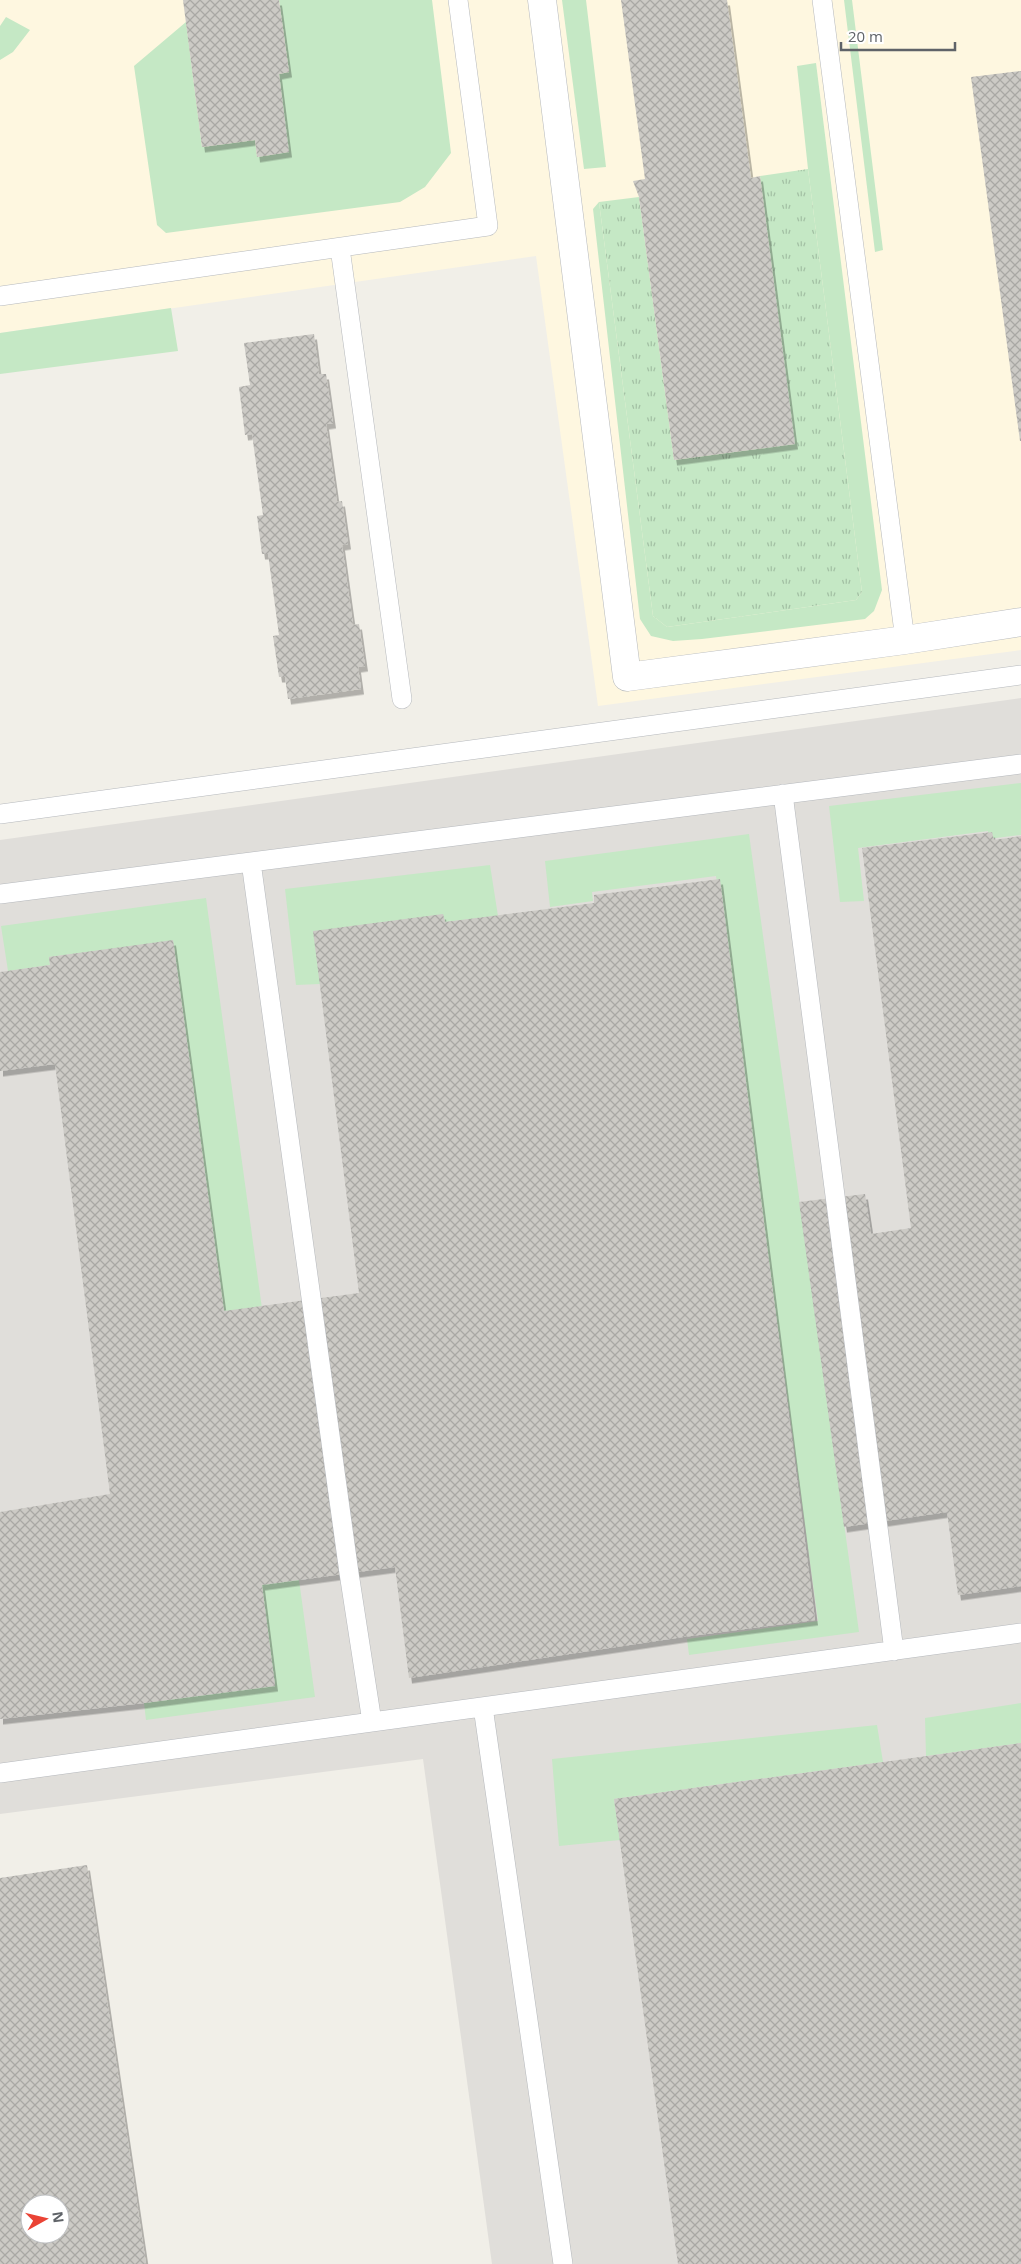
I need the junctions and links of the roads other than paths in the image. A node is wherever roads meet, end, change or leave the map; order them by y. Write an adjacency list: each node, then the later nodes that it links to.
1 (458, 0): 4 (lane)
2 (542, 0): 7 (street)
3 (822, 0): 7 (lane)
4 (340, 248): 5 (lane); 9 (lane)
5 (0, 296)
6 (1021, 622): 7 (street)
7 (905, 640)
8 (1021, 674): 12 (lane)
9 (402, 700)
10 (1021, 764): 11 (lane)
11 (783, 794): 13 (lane); 16 (lane)
12 (0, 814)
13 (251, 862): 14 (lane); 18 (lane)
14 (0, 894)
15 (1021, 1633): 16 (lane)
16 (894, 1651): 17 (lane)
17 (483, 1707): 18 (lane); 20 (lane)
18 (372, 1722): 19 (lane)
19 (0, 1773)
20 (563, 2264)

